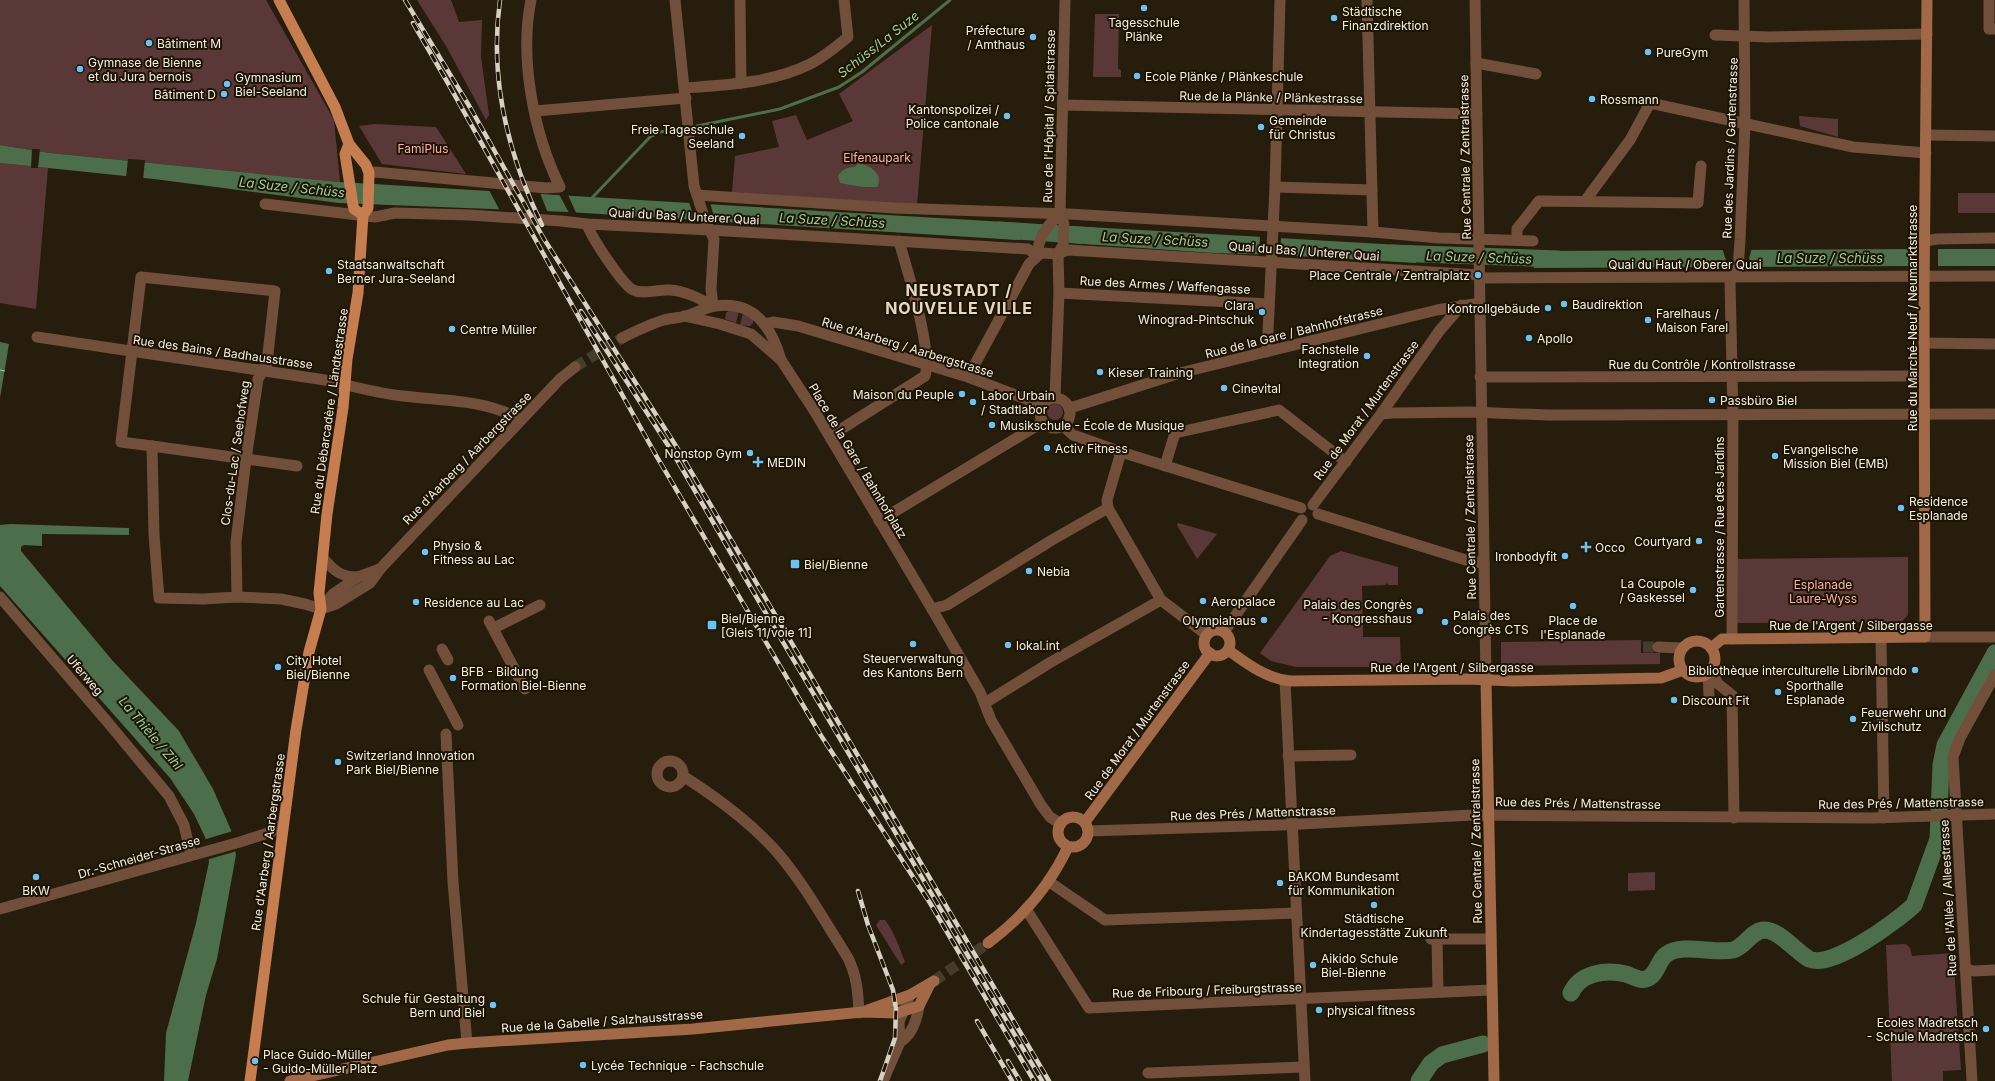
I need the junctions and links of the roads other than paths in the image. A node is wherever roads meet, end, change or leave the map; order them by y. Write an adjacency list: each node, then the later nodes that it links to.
1 (279, 0): 29 (main road)
2 (531, 0): 23 (street)
3 (676, 0): 20 (street)
4 (740, 0): 19 (street)
5 (844, 0): 19 (street)
6 (1065, 0): 21 (street, Rue de l'Hôpital / Spitalstrasse)
7 (1280, 0): 22 (street)
8 (1367, 0): 24 (street)
9 (1475, 0): 17 (street, Rue Centrale / Zentralstrasse)
10 (1744, 0): 16 (street, Rue des Jardins / Gartenstrasse)
11 (1927, 0): 14 (main road, Rue du Marché-Neuf / Neumarktstrasse)
12 (1989, 0): 13 (street)
13 (1992, 29)
14 (1927, 34): 16 (street); 27 (main road, Rue du Marché-Neuf / Neumarktstrasse)
15 (1715, 35): 16 (street)
16 (1746, 36): 26 (street, Rue des Jardins / Gartenstrasse)
17 (1476, 63): 18 (street); 25 (street, Rue Centrale / Zentralstrasse)
18 (1536, 74)
19 (741, 83): 20 (street)
20 (685, 93): 23 (street); 35 (street)
21 (1063, 105): 22 (street, Rue de la Plänke / Plänkestrasse); 39 (street, Rue de l'Hôpital / Spitalstrasse)
22 (1276, 110): 24 (street, Rue de la Plänke / Plänkestrasse); 33 (street)
23 (535, 111): 32 (street)
24 (1370, 112): 25 (street, Rue de la Plänke / Plänkestrasse); 34 (street)
25 (1477, 114): 49 (street, Rue Centrale / Zentralstrasse)
26 (1745, 123): 30 (street); 36 (street); 54 (street, Rue des Jardins / Gartenstrasse)
27 (1926, 136): 28 (street); 30 (main road, Rue du Marché-Neuf / Neumarktstrasse)
28 (1995, 136)
29 (349, 144): 32 (main road); 38 (main road)
30 (1926, 153): 48 (main road, Rue du Marché-Neuf / Neumarktstrasse)
31 (1701, 166): 36 (street)
32 (369, 175): 38 (main road, Rue du Débarcadère / Ländtestrasse)
33 (1275, 187): 34 (street); 42 (street)
34 (1372, 190): 43 (street)
35 (698, 197): 39 (street, Quai du Bas / Unterer Quai); 41 (street)
36 (1585, 201): 44 (street)
37 (265, 204): 38 (street, Quai du Bas / Unterer Quai)
38 (366, 211): 40 (street, Quai du Bas / Unterer Quai); 80 (main road, Rue du Débarcadère / Ländtestrasse)
39 (1060, 214): 42 (street, Quai du Bas / Unterer Quai); 50 (street, Rue de l'Hôpital / Spitalstrasse); 51 (street)
40 (587, 224): 41 (street, Quai du Bas / Unterer Quai); 61 (street)
41 (708, 226): 46 (street, Quai du Bas / Unterer Quai); 61 (street)
42 (1272, 232): 43 (street, Quai du Bas / Unterer Quai); 52 (street)
43 (1372, 232): 49 (street, Quai du Bas / Unterer Quai)
44 (1517, 234): 47 (street); 49 (street)
45 (1995, 238): 48 (street)
46 (899, 240): 51 (street, Quai du Bas / Unterer Quai); 73 (street)
47 (1534, 241)
48 (1925, 243): 55 (main road, Rue du Marché-Neuf / Neumarktstrasse)
49 (1479, 244): 53 (street, Rue Centrale / Zentralstrasse)
50 (1058, 254): 51 (street, Quai du Bas / Unterer Quai); 52 (street, Quai du Bas / Unterer Quai); 57 (street, Rue de l'Hôpital / Spitalstrasse)
51 (1037, 255): 79 (street)
52 (1271, 259): 53 (street, Quai du Bas / Unterer Quai); 59 (street)
53 (1480, 273): 54 (street, Quai du Haut / Oberer Quai); 58 (street, Rue Centrale / Zentralstrasse)
54 (1736, 273): 55 (street, Quai du Haut / Oberer Quai); 76 (street, Rue des Jardins / Gartenstrasse)
55 (1924, 274): 56 (street, Quai du Haut / Oberer Quai); 68 (main road, Rue du Marché-Neuf / Neumarktstrasse)
56 (1995, 276)
57 (1059, 293): 59 (street, Rue des Armes / Waffengasse); 81 (street, Rue de l'Hôpital / Spitalstrasse)
58 (1480, 303): 60 (street, Rue de la Gare / Bahnhofstrasse); 78 (street, Rue Centrale / Zentralstrasse)
59 (1269, 304): 71 (street)
60 (1462, 305): 71 (street, Rue de la Gare / Bahnhofstrasse); 85 (street, Rue de Morat / Murtenstrasse)
61 (713, 306): 62 (street); 63 (street); 64 (street)
62 (684, 316): 63 (street); 67 (street)
63 (720, 324): 65 (street)
64 (764, 324): 65 (street); 72 (street); 73 (street, Rue d'Aarberg / Aarbergstrasse)
65 (751, 334): 72 (street, Place de la Gare / Bahnhofplatz)
66 (37, 337): 70 (street, Rue des Bains / Badhausstrasse)
67 (622, 338)
68 (1924, 343): 69 (street); 77 (main road, Rue du Marché-Neuf / Neumarktstrasse)
69 (1995, 344)
70 (133, 352): 75 (street, Rue des Bains / Badhausstrasse); 75 (street, Clos-du-Lac / Seehofweg); 93 (street)
71 (1267, 352): 83 (street, Rue de la Gare / Bahnhofstrasse)
72 (780, 360): 92 (street, Place de la Gare / Bahnhofplatz)
73 (927, 365): 79 (street, Rue d'Aarberg / Aarbergstrasse); 92 (street)
74 (575, 367): 89 (street, Rue d'Aarberg / Aarbergstrasse)
75 (262, 372): 80 (street, Rue des Bains / Badhausstrasse); 95 (street, Clos-du-Lac / Seehofweg)
76 (1732, 376): 77 (street, Rue du Contrôle / Kontrollstrasse); 78 (street, Rue du Contrôle / Kontrollstrasse); 86 (street, Rue des Jardins / Gartenstrasse)
77 (1924, 376): 88 (main road, Rue du Marché-Neuf / Neumarktstrasse)
78 (1480, 377): 84 (street, Rue Centrale / Zentralstrasse)
79 (968, 378): 82 (street, Rue d'Aarberg / Aarbergstrasse)
80 (345, 385): 89 (street, Rue des Bains / Badhausstrasse); 104 (main road, Rue du Débarcadère / Ländtestrasse)
81 (1055, 398): 82 (street); 83 (street)
82 (1042, 405): 90 (street)
83 (1070, 408): 91 (street)
84 (1481, 413): 85 (street); 86 (street); 105 (street, Rue Centrale / Zentralstrasse)
85 (1382, 414): 96 (street, Rue de Morat / Murtenstrasse)
86 (1733, 414): 88 (street); 119 (street, Gartenstrasse / Rue des Jardins)
87 (1995, 414): 88 (street)
88 (1924, 415): 116 (main road, Rue du Marché-Neuf / Neumarktstrasse)
89 (521, 420): 106 (street, Rue d'Aarberg / Aarbergstrasse)
90 (1043, 422): 91 (street); 103 (street)
91 (1063, 426): 94 (street)
92 (831, 439): 103 (street, Place de la Gare / Bahnhofplatz)
93 (152, 446): 95 (street); 109 (street)
94 (1121, 452): 98 (street); 99 (street)
95 (246, 459): 97 (street); 109 (street, Clos-du-Lac / Seehofweg)
96 (1346, 462): 98 (street); 101 (street, Rue de Morat / Murtenstrasse)
97 (297, 466)
98 (1164, 466): 100 (street)
99 (1108, 508): 110 (street); 113 (street)
100 (1301, 508): 101 (street); 102 (street)
101 (1316, 510): 102 (street); 105 (street)
102 (1302, 520): 114 (street)
103 (879, 521): 113 (street, Place de la Gare / Bahnhofplatz)
104 (323, 558): 107 (street); 112 (main road, Rue du Débarcadère / Ländtestrasse)
105 (1484, 563): 132 (street, Rue Centrale / Zentralstrasse)
106 (380, 568): 107 (street, Rue d'Aarberg / Aarbergstrasse); 112 (street, Rue d'Aarberg / Aarbergstrasse)
107 (358, 578): 112 (street, Rue d'Aarberg / Aarbergstrasse)
108 (0, 597): 151 (street, Uferweg)
109 (237, 597): 112 (street)
110 (1161, 600): 115 (street); 135 (street)
111 (540, 605): 133 (street)
112 (321, 609): 147 (main road, Rue d'Aarberg / Aarbergstrasse)
113 (932, 609): 135 (street, Place de la Gare / Bahnhofplatz)
114 (1224, 632): 115 (main road); 124 (main road)
115 (1207, 635): 125 (main road)
116 (1925, 637): 117 (street, Rue de l'Argent / Silbergasse); 118 (main road, Rue de l'Argent / Silbergasse)
117 (1995, 637)
118 (1880, 638): 119 (main road, Rue de l'Argent / Silbergasse); 145 (street)
119 (1732, 639): 122 (main road, Rue de l'Argent / Silbergasse)
120 (1658, 646): 121 (street)
121 (1682, 648): 122 (main road); 128 (main road)
122 (1711, 648): 129 (main road)
123 (442, 649): 126 (street)
124 (1228, 650): 125 (main road); 131 (main road, Rue de l'Argent / Silbergasse)
125 (1210, 654): 149 (main road, Rue de Morat / Murtenstrasse)
126 (448, 660)
127 (429, 670): 136 (street)
128 (1683, 670): 129 (main road); 132 (main road, Rue de l'Argent / Silbergasse)
129 (1710, 670): 134 (street); 144 (street)
130 (1995, 675): 143 (street, Rue de l'Allée / Alleestrasse)
131 (1285, 680): 132 (main road, Rue de l'Argent / Silbergasse); 139 (street)
132 (1486, 680): 142 (main road, Rue Centrale / Zentralstrasse)
133 (525, 689)
134 (1709, 697)
135 (985, 703): 146 (street, Place de la Gare / Bahnhofplatz)
136 (458, 725)
137 (446, 734): 168 (street)
138 (1351, 755): 139 (street)
139 (1288, 756): 148 (street)
140 (683, 776): 166 (street)
141 (1995, 814): 143 (street, Rue des Prés / Mattenstrasse)
142 (1489, 815): 144 (street, Rue des Prés / Mattenstrasse); 148 (street, Rue des Prés / Mattenstrasse); 156 (main road, Rue Centrale / Zentralstrasse)
143 (1950, 816): 145 (street, Rue des Prés / Mattenstrasse); 158 (street, Rue de l'Allée / Alleestrasse)
144 (1734, 818): 145 (street, Rue des Prés / Mattenstrasse)
145 (1884, 818)
146 (1061, 824): 149 (main road); 150 (main road)
147 (282, 825): 151 (street, Dr.-Schneider-Strasse); 171 (main road, Rue d'Aarberg / Aarbergstrasse)
148 (1292, 825): 149 (street, Rue des Prés / Mattenstrasse); 155 (street)
149 (1087, 827): 150 (main road)
150 (1068, 847): 152 (main road)
151 (194, 855): 153 (street, Dr.-Schneider-Strasse)
152 (1048, 881): 154 (main road); 155 (street)
153 (0, 909)
154 (1026, 909): 157 (main road); 163 (street, Rue de Fribourg / Freiburgstrasse)
155 (1296, 913): 163 (street)
156 (1491, 939): 160 (main road, Rue Centrale / Zentralstrasse); 161 (street)
157 (988, 943)
158 (1965, 969): 159 (street); 176 (street, Rue de l'Allée / Alleestrasse)
159 (1995, 970)
160 (1491, 990): 161 (street, Rue de Fribourg / Freiburgstrasse); 175 (main road, Rue Centrale / Zentralstrasse)
161 (1438, 992): 163 (street, Rue de Fribourg / Freiburgstrasse)
162 (910, 995): 164 (main road); 165 (street); 166 (main road)
163 (1300, 999): 169 (street)
164 (919, 1006): 165 (main road, Rue de la Gabelle / Salzhausstrasse); 167 (street)
165 (902, 1012): 166 (main road, Rue de la Gabelle / Salzhausstrasse); 167 (street)
166 (860, 1013): 168 (main road, Rue de la Gabelle / Salzhausstrasse)
167 (900, 1042): 173 (street)
168 (467, 1043): 172 (main road, Rue de la Gabelle / Salzhausstrasse)
169 (1304, 1067): 170 (street); 174 (street)
170 (1148, 1073)
171 (250, 1081)
172 (290, 1081)
173 (883, 1081)
174 (1305, 1081)
175 (1494, 1081)
176 (1972, 1081)

